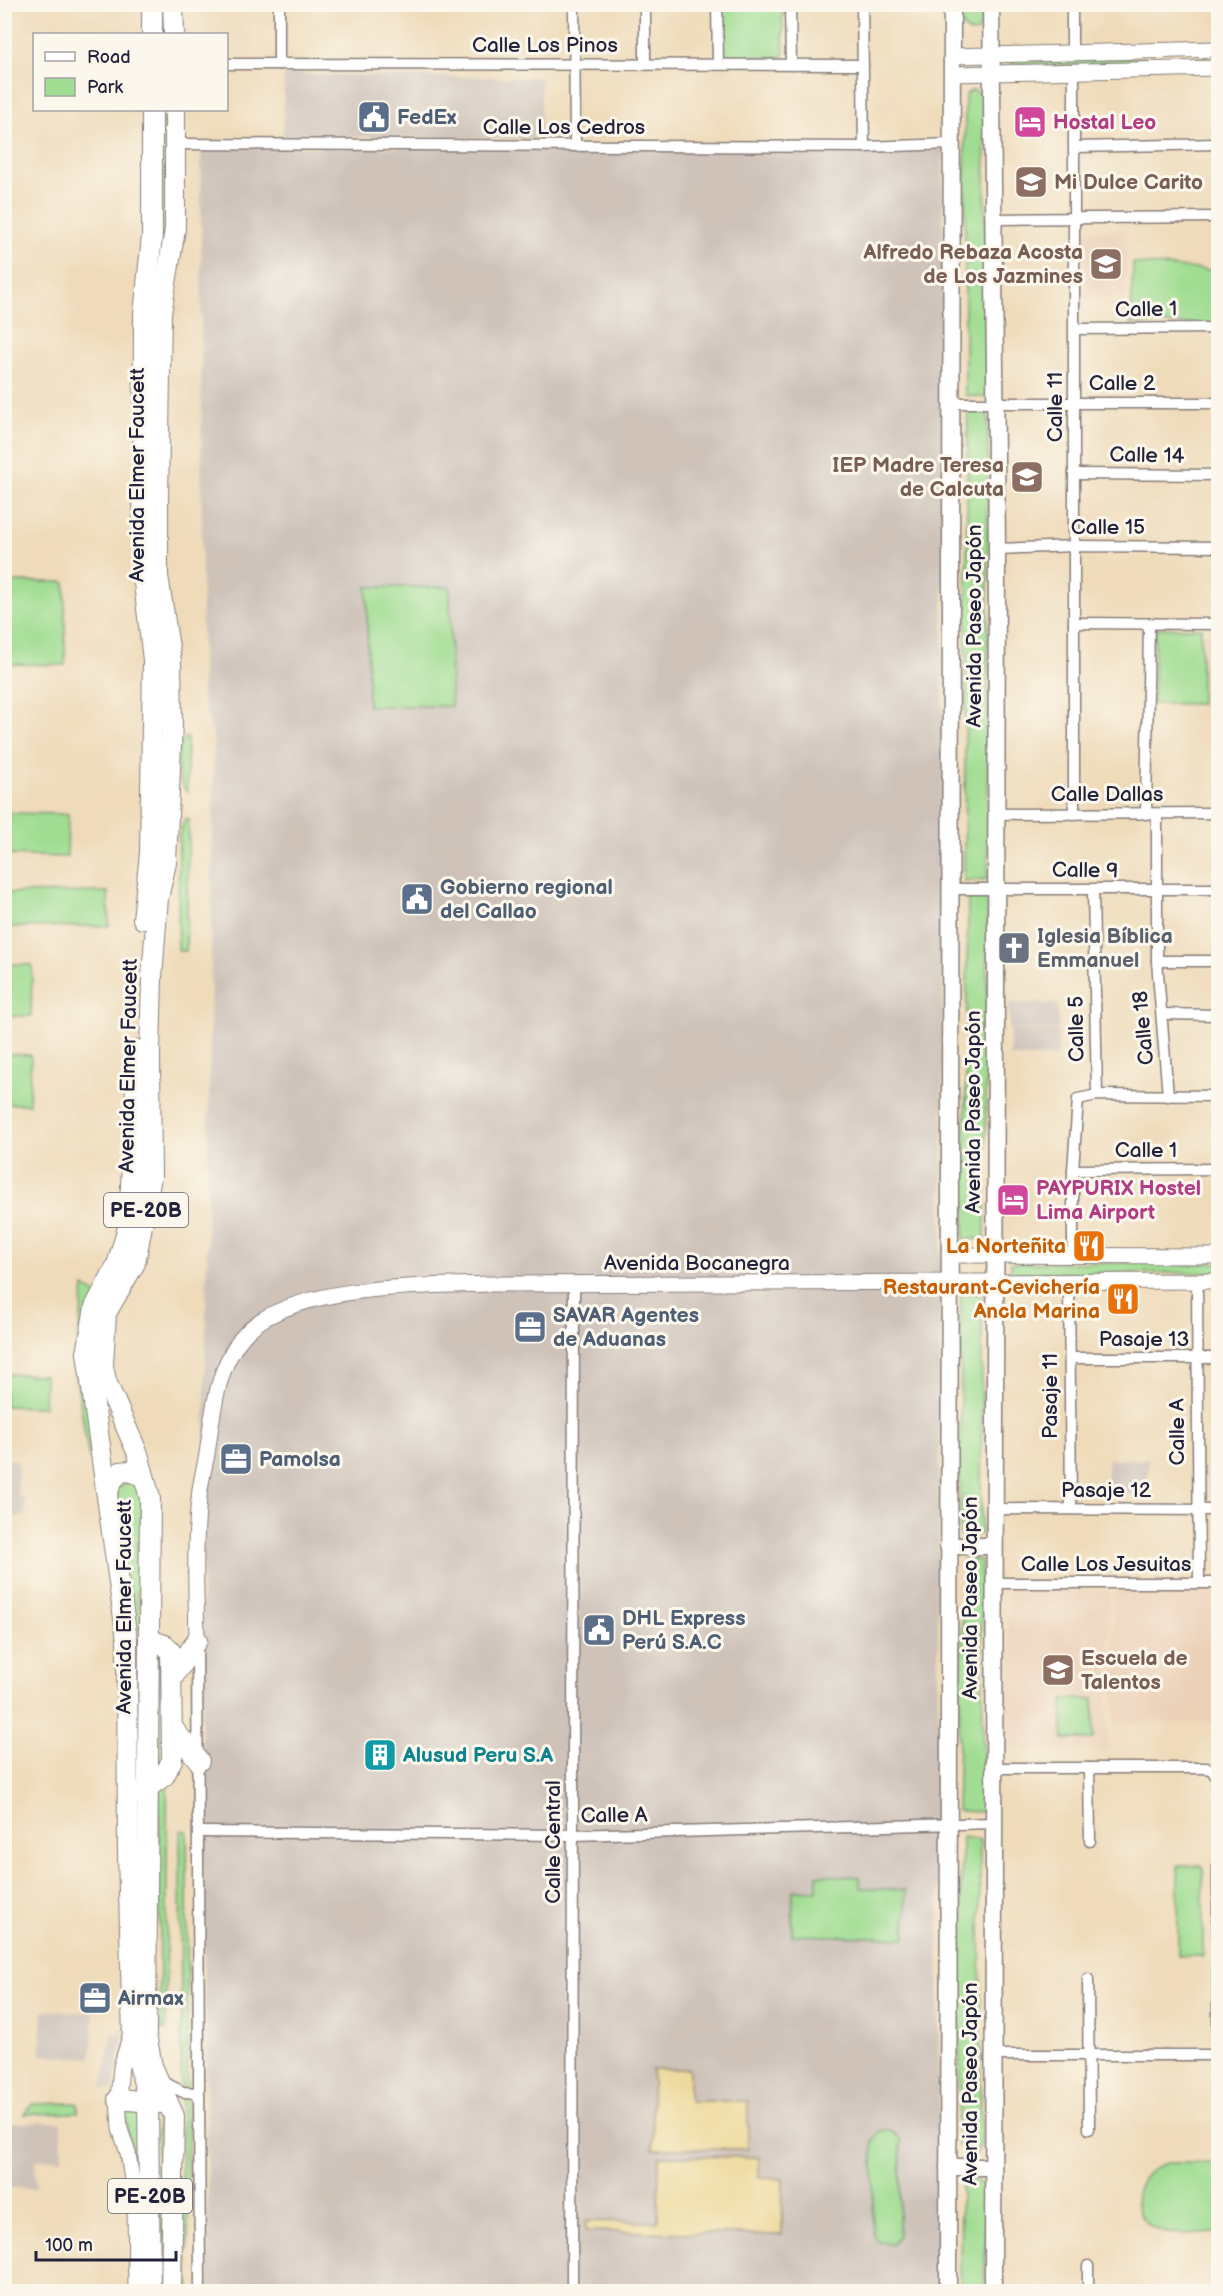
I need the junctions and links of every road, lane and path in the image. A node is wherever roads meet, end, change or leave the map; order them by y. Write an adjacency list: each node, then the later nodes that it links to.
1 (152, 4): 12 (highway)
2 (173, 4): 13 (highway)
3 (279, 4): 19 (street)
4 (574, 4): 20 (street)
5 (645, 4): 21 (street)
6 (717, 4): 22 (street)
7 (790, 4): 23 (street)
8 (862, 4): 24 (street)
9 (952, 4): 17 (main road, Avenida Paseo Japón)
10 (991, 4): 16 (main road, Avenida Paseo Japón)
11 (1072, 4): 15 (street)
12 (152, 33)
13 (174, 33)
14 (1218, 48): 15 (street)
15 (1072, 53): 16 (street)
16 (992, 55): 17 (street); 27 (main road, Avenida Paseo Japón)
17 (953, 56): 28 (main road, Avenida Paseo Japón)
18 (228, 63): 19 (street, Calle Los Pinos)
19 (279, 64): 20 (street, Calle Los Pinos)
20 (574, 64): 21 (street, Calle Los Pinos); 34 (street)
21 (645, 64): 22 (street, Calle Los Pinos)
22 (718, 64): 23 (street, Calle Los Pinos)
23 (791, 64): 24 (street, Calle Los Pinos)
24 (863, 65): 35 (street)
25 (1218, 68): 26 (street)
26 (1074, 71): 27 (street); 36 (street, Calle 11)
27 (992, 73): 28 (street); 39 (main road, Avenida Paseo Japón)
28 (953, 74): 32 (main road, Avenida Paseo Japón)
29 (152, 111): 86 (highway, Avenida Elmer Faucett / PE-20B)
30 (175, 111): 31 (highway, Avenida Elmer Faucett / PE-20B)
31 (175, 144): 34 (street, Calle Los Cedros); 85 (highway, Avenida Elmer Faucett / PE-20B)
32 (953, 144): 35 (street, Calle Los Cedros); 42 (main road, Avenida Paseo Japón)
33 (1218, 144): 36 (street)
34 (575, 146): 35 (street, Calle Los Cedros)
35 (864, 147)
36 (1075, 147): 38 (street, Calle 11)
37 (1218, 217): 38 (street)
38 (1075, 218): 39 (street); 41 (street, Calle 11)
39 (995, 219): 43 (main road, Avenida Paseo Japón)
40 (1218, 328): 41 (street, Calle 1)
41 (1075, 329): 44 (street, Calle 11)
42 (952, 403): 43 (street, Calle 2); 60 (main road, Avenida Paseo Japón)
43 (996, 403): 44 (street, Calle 2); 50 (main road, Avenida Paseo Japón)
44 (1074, 403): 45 (street, Calle 2); 46 (street, Calle 11)
45 (1218, 403)
46 (1074, 474): 47 (street, Calle 14); 48 (street, Calle 11)
47 (1218, 476)
48 (1074, 546): 49 (street, Calle 15); 50 (street, Calle 15); 51 (street, Calle 11)
49 (1218, 547)
50 (997, 549): 55 (main road, Avenida Paseo Japón)
51 (1074, 623): 52 (street); 56 (street, Calle 11)
52 (1149, 624): 53 (street); 57 (street, Calle 18)
53 (1218, 624)
54 (1218, 813): 57 (street, Calle Dallas)
55 (996, 814): 56 (street, Calle Dallas); 58 (main road, Avenida Paseo Japón)
56 (1074, 814): 57 (street, Calle Dallas)
57 (1151, 814): 62 (street, Calle 18)
58 (996, 889): 60 (street, Calle 9); 61 (street, Calle 9); 72 (main road, Avenida Paseo Japón)
59 (1218, 889): 62 (street, Calle 9)
60 (951, 890): 74 (main road, Avenida Paseo Japón)
61 (1093, 890): 62 (street, Calle 9); 67 (street, Calle 5)
62 (1158, 891): 63 (street, Calle 18)
63 (1157, 961): 64 (street); 65 (street, Calle 18)
64 (1218, 961)
65 (1162, 1014): 66 (street); 68 (street, Calle 18)
66 (1218, 1015)
67 (1097, 1095): 68 (street); 71 (street)
68 (1168, 1096): 69 (street)
69 (1218, 1096)
70 (1218, 1169): 71 (street, Calle 1)
71 (1073, 1170): 73 (street)
72 (995, 1254): 73 (street); 74 (street); 79 (main road, Avenida Paseo Japón)
73 (1073, 1254): 75 (street)
74 (949, 1255): 78 (main road, Avenida Paseo Japón)
75 (1218, 1256)
76 (1197, 1281): 77 (street, Avenida Bocanegra); 80 (street, Avenida Bocanegra); 83 (street, Calle A)
77 (1218, 1281)
78 (949, 1282): 79 (street, Avenida Bocanegra); 81 (street, Avenida Bocanegra); 91 (main road, Avenida Paseo Japón)
79 (994, 1282): 80 (street, Avenida Bocanegra); 87 (main road, Avenida Paseo Japón)
80 (1069, 1282): 82 (street, Pasaje 11)
81 (574, 1284): 97 (street, Avenida Bocanegra); 108 (street, Calle Central)
82 (1070, 1358): 83 (street, Pasaje 13); 88 (street, Pasaje 11)
83 (1197, 1358): 84 (street, Pasaje 13); 89 (street, Calle A)
84 (1218, 1358)
85 (144, 1478): 86 (highway); 96 (highway, Avenida Elmer Faucett / PE-20B)
86 (107, 1496): 104 (highway, Avenida Elmer Faucett / PE-20B)
87 (993, 1509): 88 (street, Pasaje 12); 92 (main road, Avenida Paseo Japón)
88 (1071, 1509): 89 (street, Pasaje 12)
89 (1197, 1510): 90 (street, Pasaje 12); 94 (street, Calle A)
90 (1218, 1510)
91 (948, 1546): 92 (main road); 106 (main road, Avenida Paseo Japón)
92 (993, 1546): 93 (main road, Avenida Paseo Japón)
93 (993, 1583): 94 (street, Calle Los Jesuitas); 101 (main road, Avenida Paseo Japón)
94 (1198, 1583): 95 (street, Calle Los Jesuitas)
95 (1218, 1583)
96 (149, 1640): 98 (highway); 104 (highway, Avenida Elmer Faucett / PE-20B)
97 (197, 1640): 98 (highway); 100 (street)
98 (173, 1677): 99 (highway)
99 (172, 1727): 100 (highway); 104 (highway)
100 (199, 1761): 107 (street)
101 (992, 1768): 102 (street); 105 (main road, Avenida Paseo Japón)
102 (1089, 1768): 103 (street); 109 (street)
103 (1216, 1776)
104 (138, 1794): 114 (highway, Avenida Elmer Faucett / PE-20B)
105 (993, 1823): 106 (street, Calle A); 115 (main road, Avenida Paseo Japón)
106 (948, 1826): 108 (street, Calle A); 124 (main road, Avenida Paseo Japón)
107 (200, 1832): 108 (street, Calle A); 119 (street)
108 (573, 1835): 131 (street, Calle Central)
109 (1090, 1841)
110 (1218, 1867): 111 (street)
111 (1218, 1896)
112 (1218, 1902): 117 (street)
113 (1088, 1978): 116 (street)
114 (139, 2027): 118 (highway, Avenida Elmer Faucett / PE-20B); 120 (street, Avenida Elmer Faucett); 121 (highway, Avenida Elmer Faucett / PE-20B)
115 (992, 2055): 116 (street); 125 (main road, Avenida Paseo Japón)
116 (1088, 2055): 117 (street); 123 (street)
117 (1218, 2055)
118 (159, 2080): 119 (street); 122 (highway, Avenida Elmer Faucett / PE-20B)
119 (198, 2093): 130 (street)
120 (118, 2099): 121 (highway); 127 (street, Avenida Elmer Faucett)
121 (148, 2100): 122 (highway); 128 (highway, Avenida Elmer Faucett / PE-20B)
122 (173, 2111): 129 (highway, Avenida Elmer Faucett / PE-20B)
123 (1089, 2129)
124 (948, 2167): 125 (main road); 132 (main road, Avenida Paseo Japón)
125 (993, 2167): 133 (main road, Avenida Paseo Japón)
126 (1089, 2266): 134 (street)
127 (136, 2292)
128 (150, 2292)
129 (171, 2292)
130 (200, 2292)
131 (572, 2292)
132 (948, 2292)
133 (993, 2292)
134 (1088, 2292)

